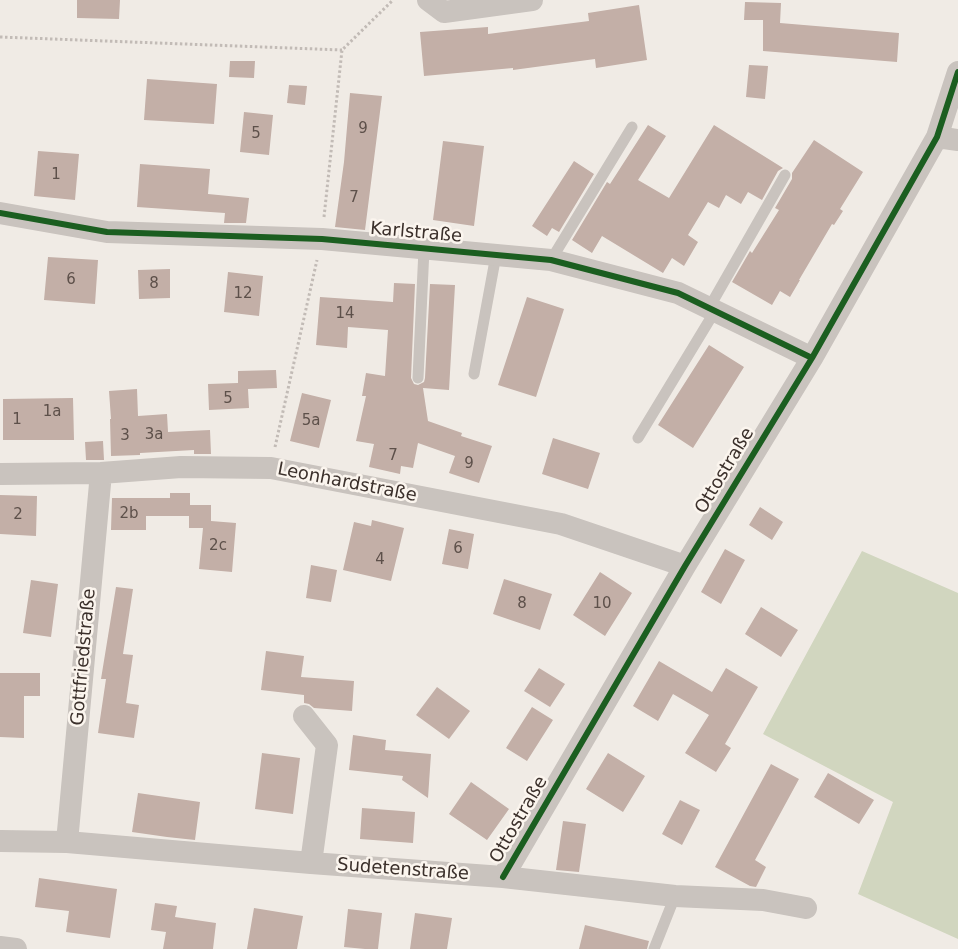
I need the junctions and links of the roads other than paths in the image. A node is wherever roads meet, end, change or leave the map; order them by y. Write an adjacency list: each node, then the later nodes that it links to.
1 (428, 0): 2 (street)
2 (532, 0)
3 (958, 72): 5 (street, Ottostraße)
4 (632, 127): 10 (lane)
5 (947, 139): 12 (street, Ottostraße)
6 (785, 175): 11 (lane)
7 (0, 213): 8 (street, Karlstraße)
8 (424, 249): 9 (street, Karlstraße); 14 (lane)
9 (496, 255): 10 (street, Karlstraße); 13 (lane)
10 (551, 260): 11 (street, Karlstraße)
11 (712, 309): 12 (street, Karlstraße); 15 (lane)
12 (812, 358): 18 (street, Ottostraße)
13 (474, 374)
14 (418, 378)
15 (638, 438)
16 (101, 473): 17 (street, Leonhardstraße); 18 (street, Leonhardstraße); 21 (street, Gottfriedstraße)
17 (0, 474)
18 (685, 566): 23 (street, Ottostraße)
19 (304, 716): 22 (street)
20 (0, 841): 21 (street, Sudetenstraße)
21 (67, 842): 22 (street, Sudetenstraße)
22 (311, 863): 23 (street, Sudetenstraße)
23 (503, 877): 24 (street, Sudetenstraße)
24 (674, 896): 25 (street, Sudetenstraße); 28 (lane)
25 (806, 908)
26 (0, 947): 27 (street)
27 (16, 949)
28 (654, 949)

